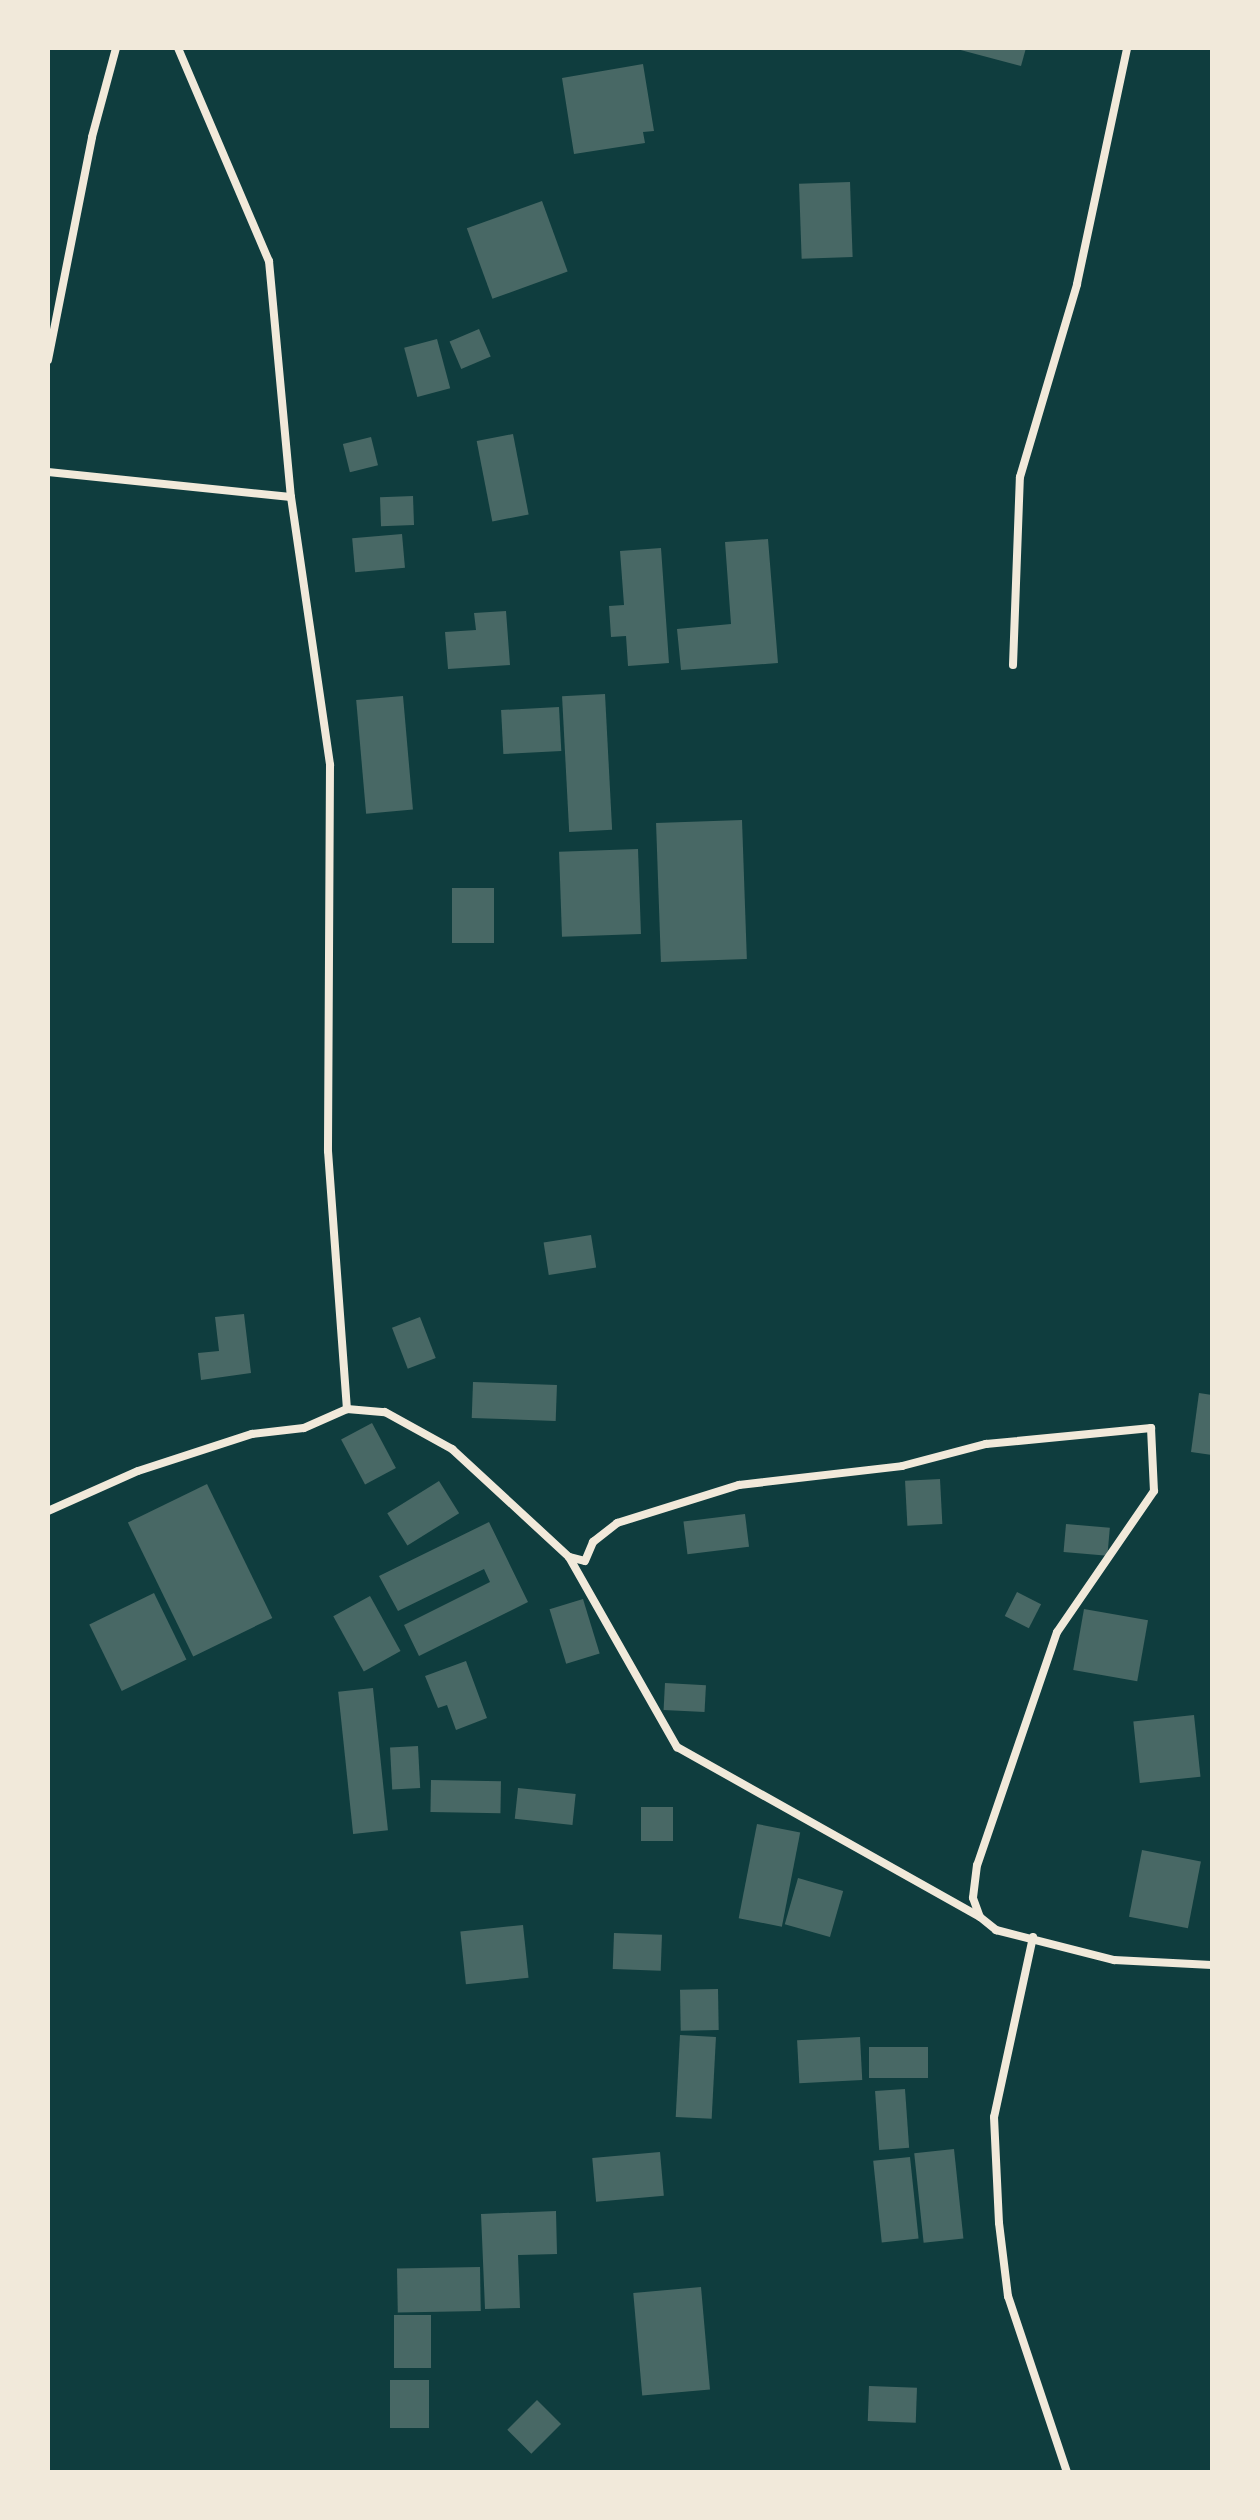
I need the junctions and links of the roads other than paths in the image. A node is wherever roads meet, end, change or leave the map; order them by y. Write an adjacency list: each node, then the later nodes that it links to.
1 (116, 48): 4 (street)
2 (178, 48): 6 (street)
3 (1127, 48): 7 (street)
4 (48, 360)
5 (48, 472): 6 (street)
6 (291, 497): 8 (street)
7 (1013, 665)
8 (347, 1409): 9 (street); 10 (street)
9 (48, 1511)
10 (569, 1557): 11 (street); 11 (street)
11 (980, 1917): 12 (street)
12 (1033, 1937): 13 (street); 14 (street)
13 (1212, 1965)
14 (1069, 2472)

